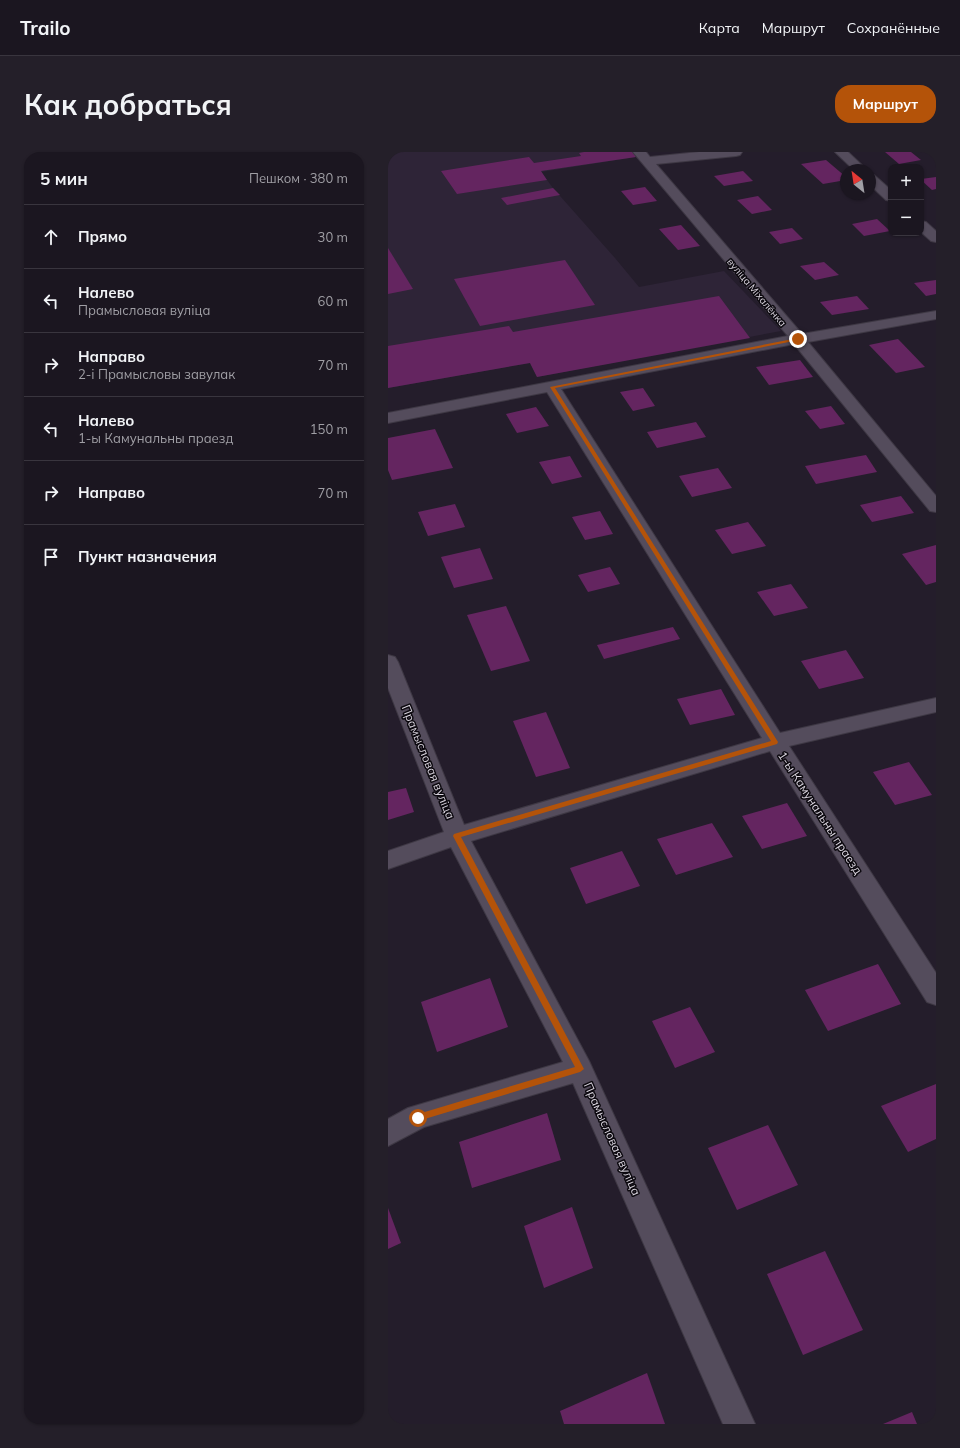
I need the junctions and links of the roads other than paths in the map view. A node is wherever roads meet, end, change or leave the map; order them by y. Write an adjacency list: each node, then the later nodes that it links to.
1 (736, 152): 3 (street)
2 (842, 152): 4 (street)
3 (642, 157): 10 (street, вуліца Міхалёнка)
4 (855, 164)
5 (876, 183): 6 (street)
6 (888, 194)
7 (924, 228): 8 (street)
8 (936, 238)
9 (936, 314): 10 (street)
10 (798, 339): 11 (street); 13 (street, вуліца Міхалёнка)
11 (552, 387): 12 (street); 16 (street, 1-ы Камунальны праезд)
12 (388, 418)
13 (936, 507)
14 (388, 662): 17 (street, Прамысловая вуліца)
15 (936, 705): 16 (street)
16 (775, 742): 17 (street); 19 (street, 1-ы Камунальны праезд)
17 (457, 836): 18 (street); 20 (street, Прамысловая вуліца)
18 (388, 860)
19 (936, 994)
20 (580, 1069): 21 (street); 22 (street, Прамысловая вуліца)
21 (388, 1134)
22 (739, 1424)

